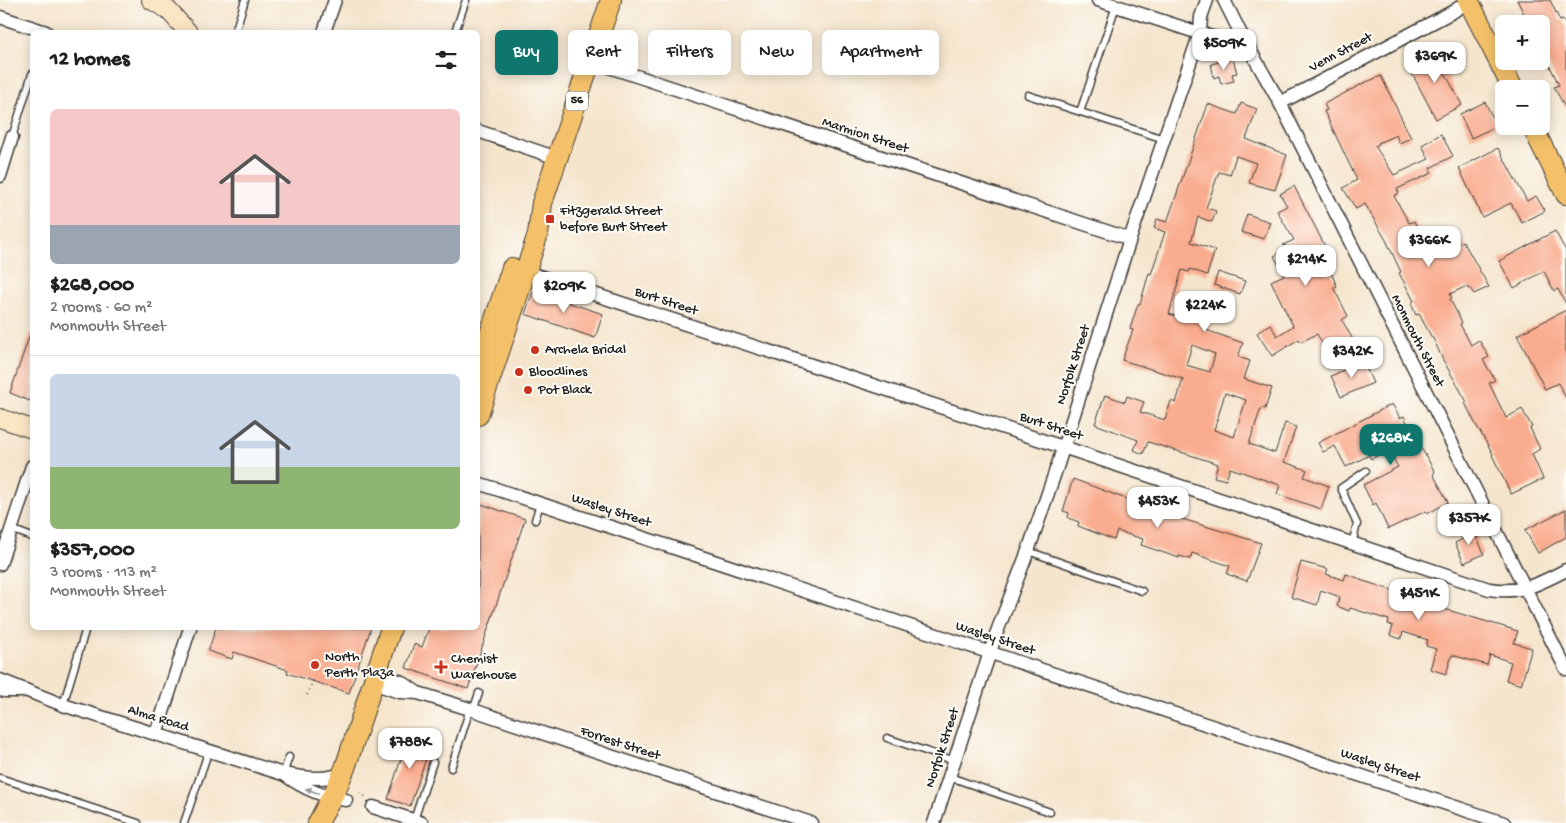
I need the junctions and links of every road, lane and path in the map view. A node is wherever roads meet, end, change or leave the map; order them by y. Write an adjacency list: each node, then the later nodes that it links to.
1 (151, 0): 13 (main road); 14 (main road)
2 (244, 0): 15 (lane)
3 (335, 0): 16 (street)
4 (466, 0): 17 (lane)
5 (611, 0): 18 (main road, 56)
6 (1098, 0): 10 (street)
7 (1207, 0): 19 (street, Norfolk Street)
8 (1224, 0): 20 (street, Monmouth Street)
9 (1469, 1): 24 (main road); 26 (street, Venn Street)
10 (1116, 6): 19 (street); 27 (lane)
11 (0, 17): 12 (street)
12 (40, 30)
13 (172, 30)
14 (186, 30)
15 (236, 30)
16 (325, 30)
17 (456, 30)
18 (601, 30)
19 (1200, 33): 20 (street); 31 (street, Norfolk Street)
20 (1242, 36): 26 (street, Monmouth Street)
21 (586, 75): 32 (main road, 56)
22 (633, 75): 36 (street, Marmion Street)
23 (30, 80): 30 (lane)
24 (1508, 80)
25 (1028, 95): 27 (lane)
26 (1280, 102): 54 (street, Monmouth Street)
27 (1080, 112): 31 (lane)
28 (480, 132): 32 (street)
29 (1536, 135): 34 (main road)
30 (12, 137): 33 (street)
31 (1164, 139): 36 (street, Norfolk Street)
32 (557, 158): 35 (main road, 56)
33 (0, 176)
34 (1566, 194)
35 (542, 203): 37 (main road, 56); 38 (main road, 56)
36 (1130, 239): 42 (street, Norfolk Street)
37 (526, 272): 38 (main road, 56); 42 (street, Burt Street)
38 (483, 363): 39 (main road, 56)
39 (480, 394)
40 (0, 418): 41 (main road)
41 (30, 428)
42 (1063, 447): 50 (street, Burt Street); 51 (street, Norfolk Street)
43 (1366, 471): 50 (lane)
44 (30, 472): 48 (street)
45 (480, 484): 46 (street, Wasley Street)
46 (540, 504): 47 (lane); 60 (street, Wasley Street)
47 (535, 520)
48 (11, 530): 49 (lane); 52 (street)
49 (30, 536)
50 (1352, 544): 54 (street, Burt Street)
51 (1028, 551): 55 (lane); 60 (street, Norfolk Street)
52 (0, 564)
53 (1566, 570): 54 (street, Burt Street)
54 (1524, 588): 61 (street, Monmouth Street)
55 (1142, 591)
56 (85, 630): 69 (lane)
57 (189, 630): 71 (street)
58 (391, 630): 64 (main road)
59 (405, 630): 64 (main road)
60 (990, 653): 75 (street, Norfolk Street); 92 (street, Wasley Street)
61 (1566, 670)
62 (0, 680): 66 (street, Alma Road)
63 (313, 680): 68 (path)
64 (381, 680): 70 (street, Forrest Street); 78 (main road); 82 (main road)
65 (0, 690): 66 (street, Alma Road)
66 (24, 691): 69 (street, Alma Road)
67 (479, 693): 70 (lane)
68 (307, 694)
69 (63, 705): 71 (street, Alma Road)
70 (471, 710): 77 (lane); 90 (street, Forrest Street)
71 (156, 734): 73 (street, Alma Road)
72 (887, 738): 75 (lane)
73 (209, 750): 79 (street, Alma Road); 87 (lane)
74 (288, 757): 79 (lane)
75 (955, 761): 80 (street, Norfolk Street)
76 (433, 762): 85 (lane)
77 (451, 768)
78 (343, 773): 79 (street, Alma Road); 82 (main road)
79 (283, 774): 82 (street, Alma Road, one-way to 79)
80 (950, 777): 84 (lane); 91 (street, Norfolk Street)
81 (0, 778): 86 (lane)
82 (338, 799): 88 (main road); 89 (main road)
83 (373, 807): 85 (street)
84 (1050, 812)
85 (414, 822)
86 (138, 823)
87 (184, 823)
88 (318, 823)
89 (332, 823)
90 (811, 823)
91 (934, 823)
92 (1504, 823)

